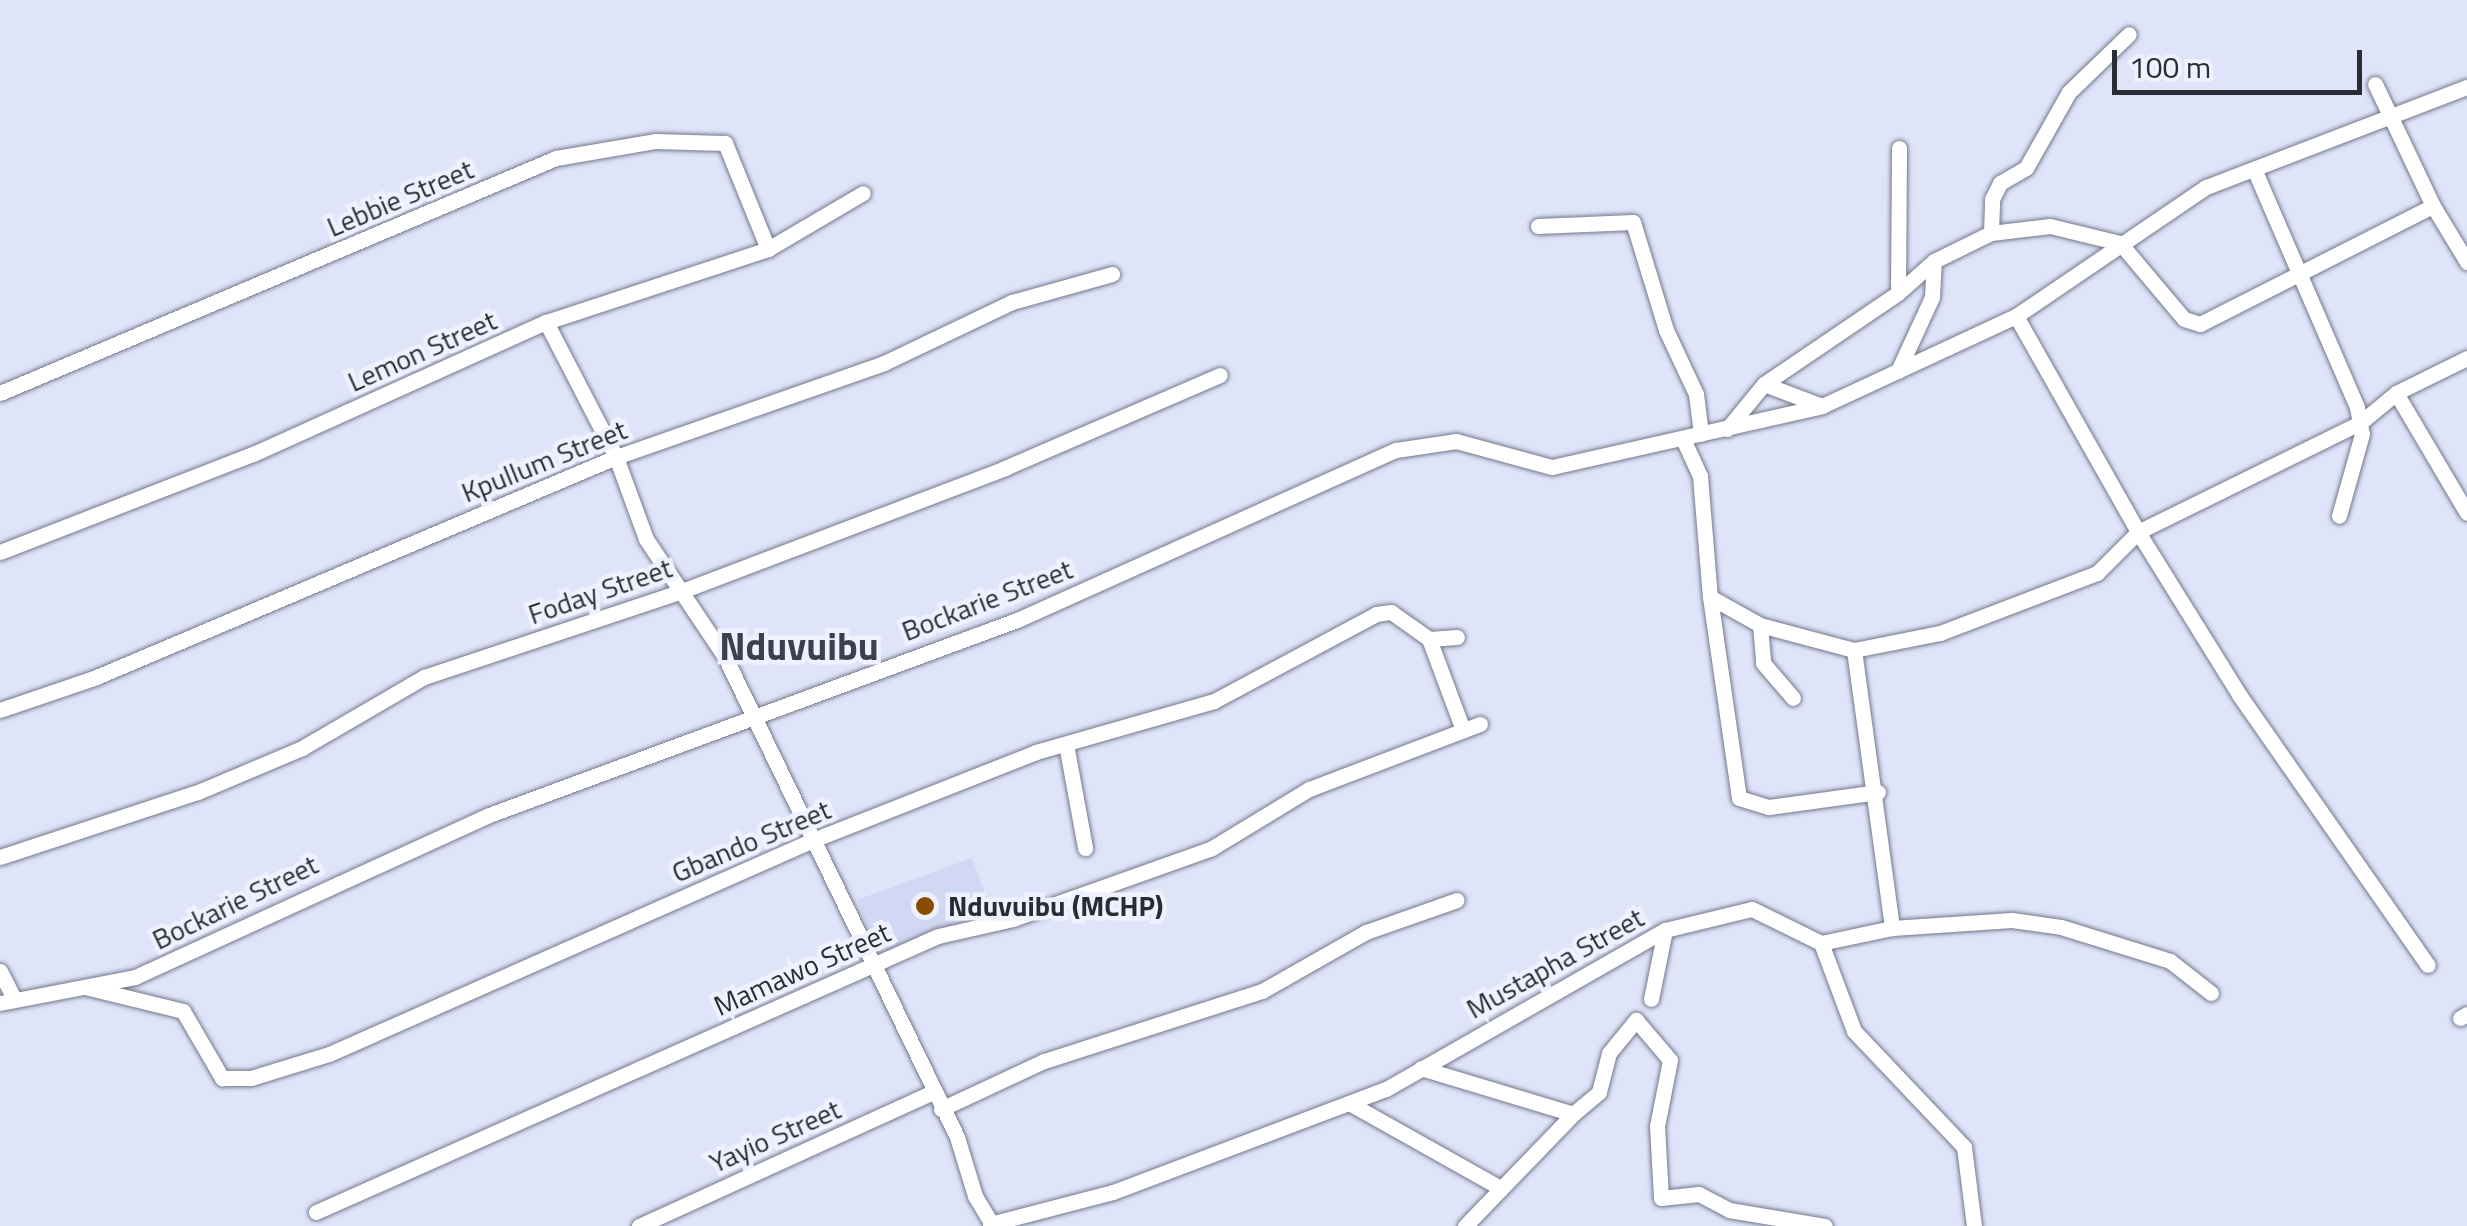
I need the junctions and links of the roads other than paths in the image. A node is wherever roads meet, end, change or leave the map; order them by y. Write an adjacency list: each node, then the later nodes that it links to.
1 (2129, 34): 10 (street)
2 (2376, 84): 4 (street)
3 (2467, 87): 4 (street, Bockarie Street)
4 (2388, 118): 6 (street, Bockarie Street); 8 (street)
5 (1899, 148): 17 (street)
6 (2254, 169): 11 (street, Bockarie Street); 15 (street)
7 (863, 193): 12 (street, Lemon Street)
8 (2433, 206): 14 (street); 15 (street)
9 (1538, 226): 29 (street)
10 (1991, 233): 11 (street); 13 (street)
11 (2120, 243): 15 (street); 18 (street, Bockarie Street)
12 (768, 249): 19 (street, Lemon Street); 24 (street, Lebbie Street)
13 (1934, 261): 17 (street); 21 (street)
14 (2467, 262)
15 (2298, 273): 27 (street)
16 (1112, 274): 31 (street, Kpullum Street)
17 (1898, 294): 23 (street)
18 (2016, 316): 21 (street, Bockarie Street); 34 (street)
19 (546, 322): 31 (street); 35 (street, Lemon Street)
20 (2467, 358): 25 (street)
21 (1898, 372): 26 (street, Bockarie Street)
22 (1220, 375): 36 (street, Foday Street)
23 (1764, 384): 26 (street); 28 (street)
24 (0, 393)
25 (2396, 393): 27 (street); 32 (street)
26 (1822, 406): 28 (street, Bockarie Street)
27 (2360, 423): 33 (street); 34 (street)
28 (1727, 428): 29 (street, Bockarie Street)
29 (1701, 434): 30 (street, Bockarie Street)
30 (1683, 439): 37 (street); 44 (street, Bockarie Street)
31 (616, 456): 36 (street); 43 (street, Kpullum Street)
32 (2467, 514)
33 (2339, 516)
34 (2138, 532): 41 (street); 57 (street)
35 (0, 552)
36 (678, 592): 44 (street); 51 (street, Foday Street)
37 (1710, 597): 38 (street); 48 (street)
38 (1760, 625): 41 (street); 42 (street)
39 (1457, 637): 40 (street)
40 (1429, 639): 46 (street); 47 (street, Gbando Street)
41 (1854, 650): 48 (street)
42 (1793, 698)
43 (0, 710)
44 (751, 714): 49 (street); 59 (street, Bockarie Street)
45 (1480, 724): 46 (street, Mamawo Street)
46 (1464, 730): 56 (street, Mamawo Street)
47 (1066, 744): 49 (street, Gbando Street); 50 (street)
48 (1878, 792): 53 (street)
49 (813, 840): 56 (street); 59 (street, Gbando Street)
50 (1085, 848)
51 (0, 857)
52 (1457, 900): 66 (street)
53 (1892, 928): 55 (street); 60 (street)
54 (1666, 930): 55 (street, Mustapha Street); 61 (street); 63 (street, Mustapha Street)
55 (1821, 943): 76 (street)
56 (873, 965): 64 (street); 70 (street, Mamawo Street)
57 (2428, 965)
58 (0, 971): 62 (street)
59 (90, 988): 62 (street, Bockarie Street)
60 (2211, 994)
61 (1651, 999)
62 (7, 1001)
63 (1421, 1068): 65 (street, Mustapha Street); 67 (street)
64 (931, 1093): 66 (street); 72 (street, Yayio Street)
65 (1349, 1103): 68 (street); 71 (street, Mustapha Street)
66 (941, 1110): 71 (street)
67 (1573, 1114): 68 (street); 69 (street)
68 (1497, 1186): 73 (street)
69 (1729, 1210): 74 (street); 75 (street)
70 (316, 1212)
71 (992, 1225)
72 (640, 1226)
73 (1465, 1226)
74 (1719, 1226)
75 (1825, 1226)
76 (1974, 1226)

